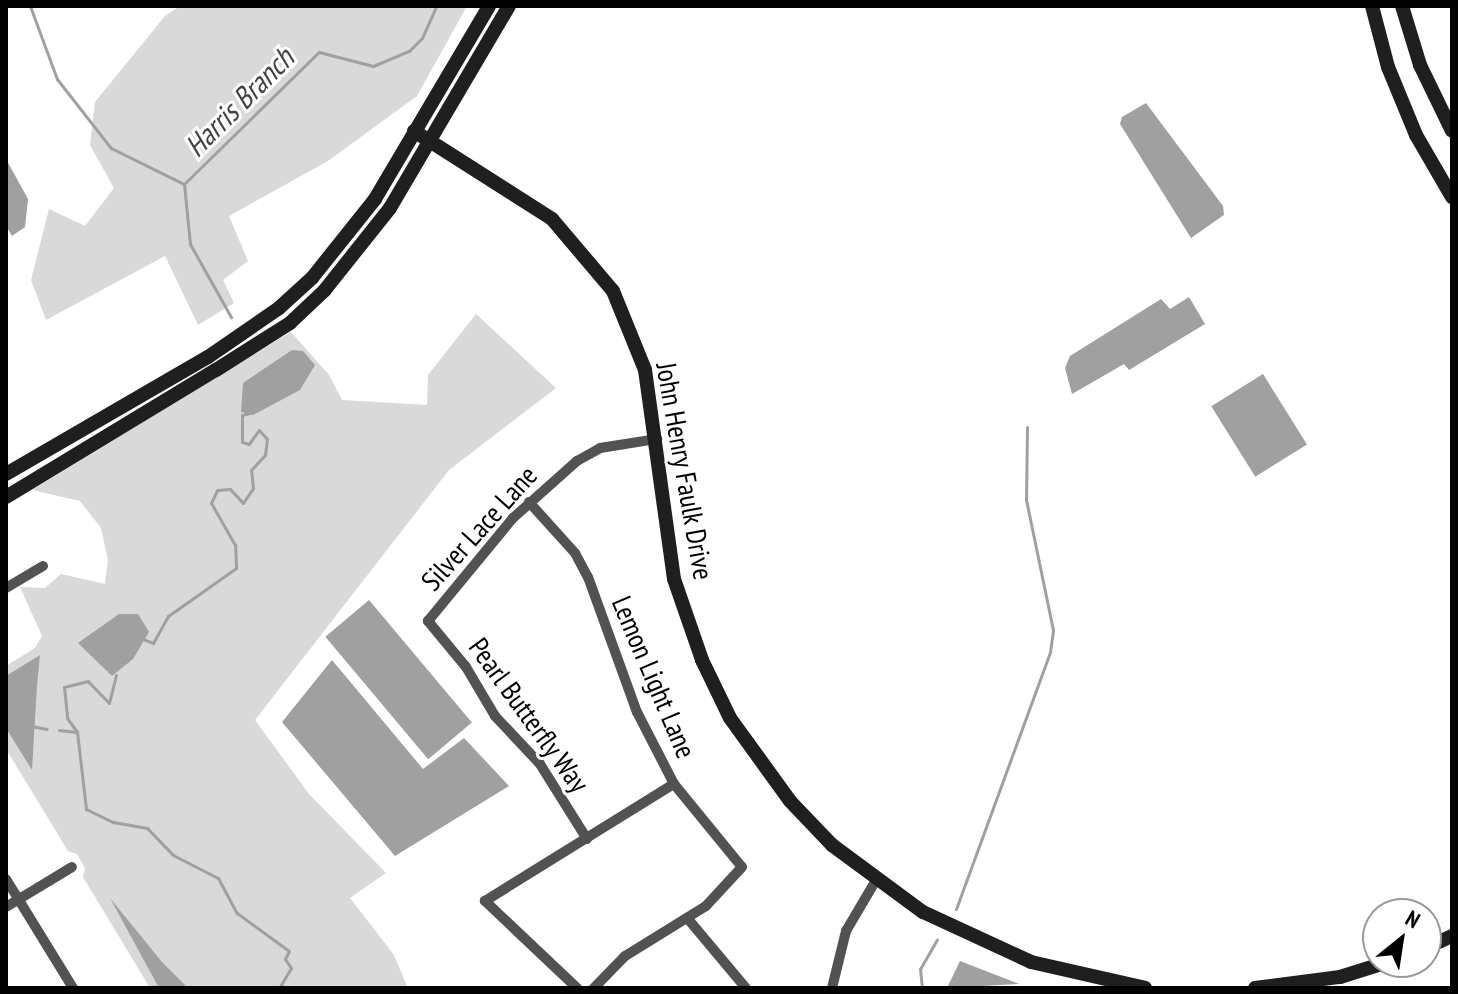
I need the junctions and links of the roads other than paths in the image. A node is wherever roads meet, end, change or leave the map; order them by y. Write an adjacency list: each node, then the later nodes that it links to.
1 (489, 6): 5 (main road)
2 (509, 6): 7 (main road)
3 (1402, 6): 4 (main road); 6 (main road)
4 (1372, 9): 8 (main road)
5 (414, 131): 7 (main road, John Henry Faulk Drive); 9 (main road)
6 (1452, 131)
7 (430, 141): 10 (main road); 11 (main road, John Henry Faulk Drive)
8 (1452, 197)
9 (134, 399): 10 (main road); 12 (main road)
10 (143, 416): 13 (main road)
11 (657, 439): 14 (street, Silver Lace Lane); 22 (main road, John Henry Faulk Drive)
12 (6, 474)
13 (6, 497)
14 (529, 502): 17 (street, Silver Lace Lane); 18 (street, Lemon Light Lane)
15 (43, 566): 16 (street)
16 (6, 588)
17 (428, 621): 19 (street, Pearl Butterfly Way)
18 (674, 784): 19 (street); 25 (street, Lemon Light Lane)
19 (587, 839): 29 (street)
20 (72, 867): 23 (street)
21 (6, 879): 23 (street)
22 (876, 880): 32 (street); 33 (main road, John Henry Faulk Drive)
23 (17, 900): 24 (street); 28 (street)
24 (6, 907)
25 (688, 919): 30 (street); 31 (street)
26 (1362, 973): 27 (main road)
27 (1342, 982): 34 (main road)
28 (73, 988)
29 (577, 988)
30 (594, 988)
31 (746, 988)
32 (832, 988)
33 (1145, 988)
34 (1255, 988)

